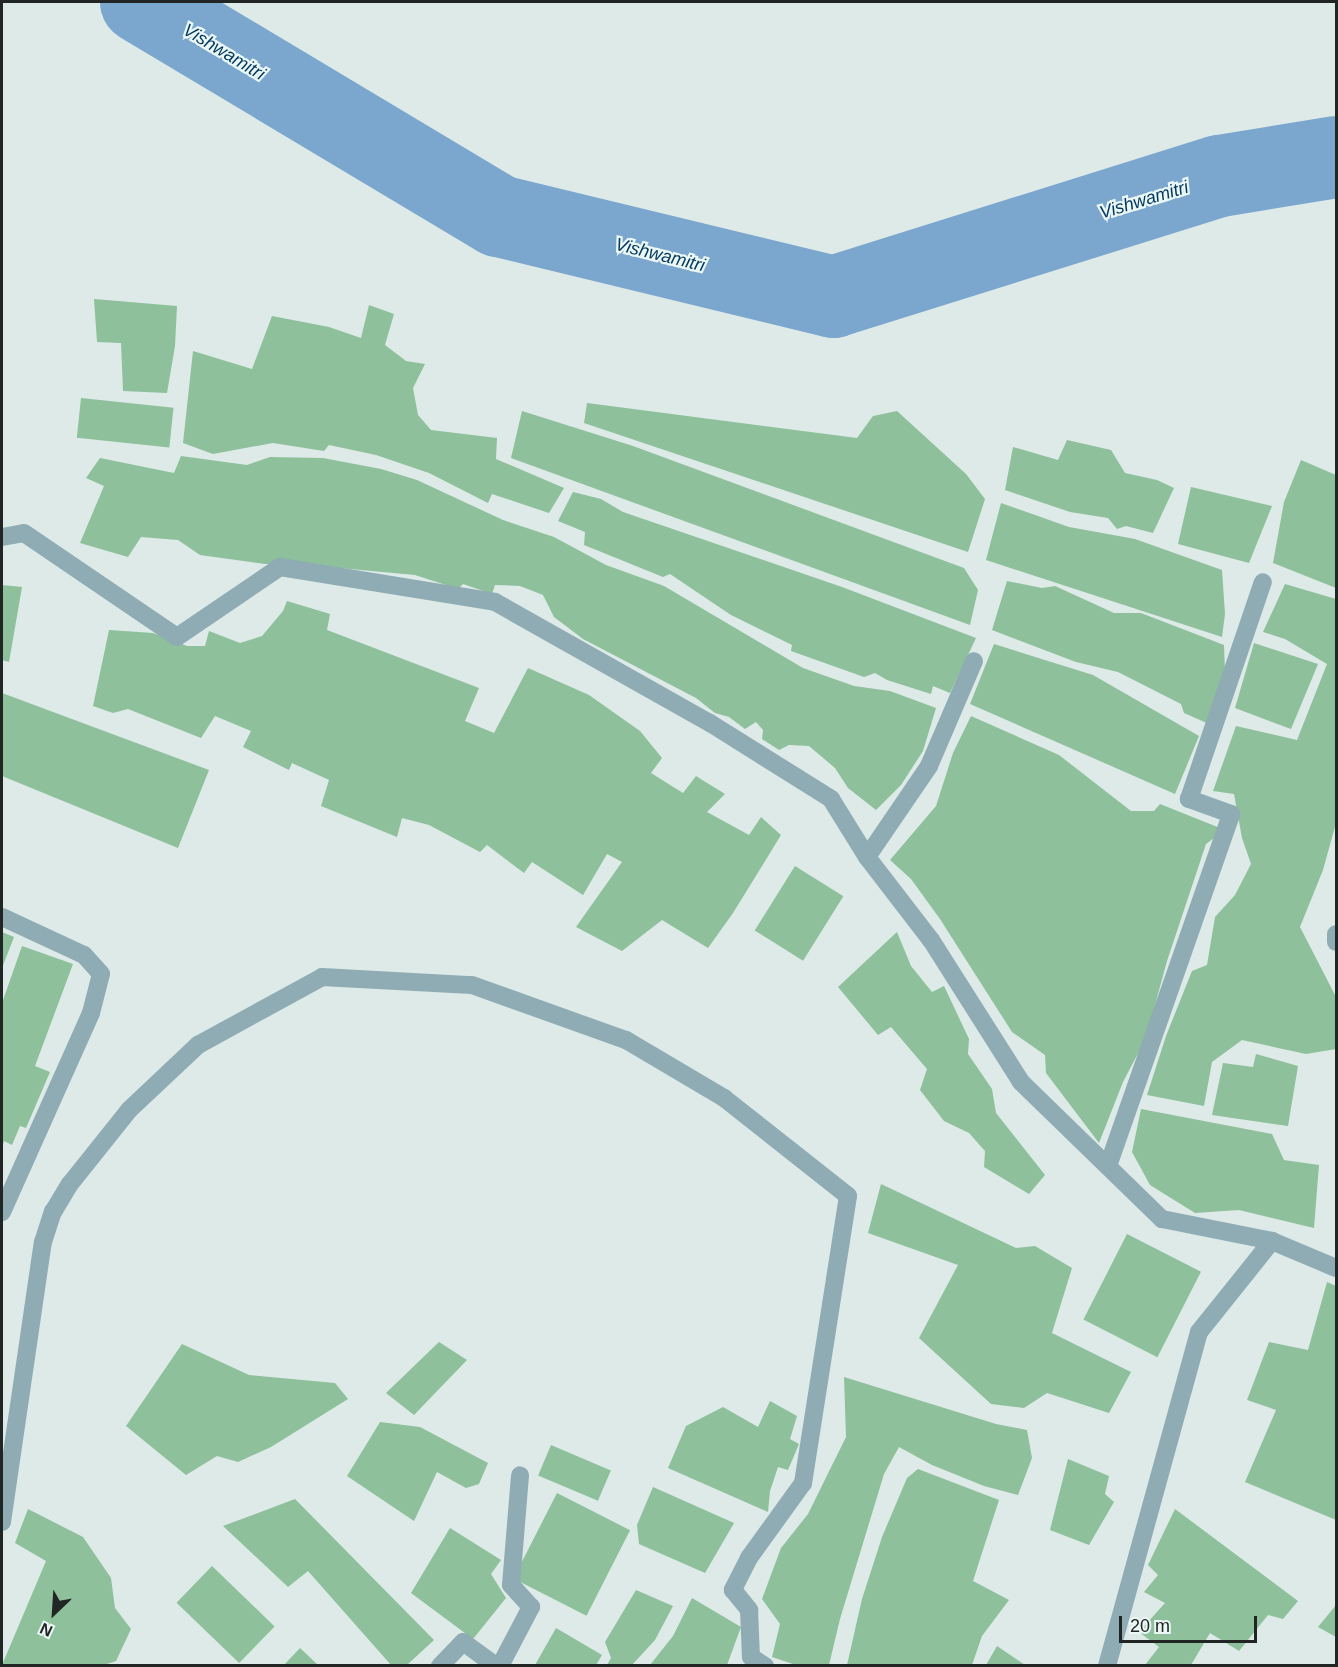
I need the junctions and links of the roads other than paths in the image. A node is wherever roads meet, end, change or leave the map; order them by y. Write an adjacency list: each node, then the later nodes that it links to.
1 (2, 537): 4 (street)
2 (1263, 582): 8 (street)
3 (974, 661): 4 (street)
4 (867, 857): 8 (street)
5 (2, 917): 9 (street)
6 (1336, 933): 7 (street)
7 (1336, 942)
8 (1108, 1166): 10 (street)
9 (2, 1212)
10 (1272, 1241): 11 (street); 17 (street)
11 (1336, 1262)
12 (520, 1475): 15 (street)
13 (2, 1522): 16 (street)
14 (440, 1665): 15 (street)
15 (498, 1665)
16 (765, 1665)
17 (1107, 1665)

